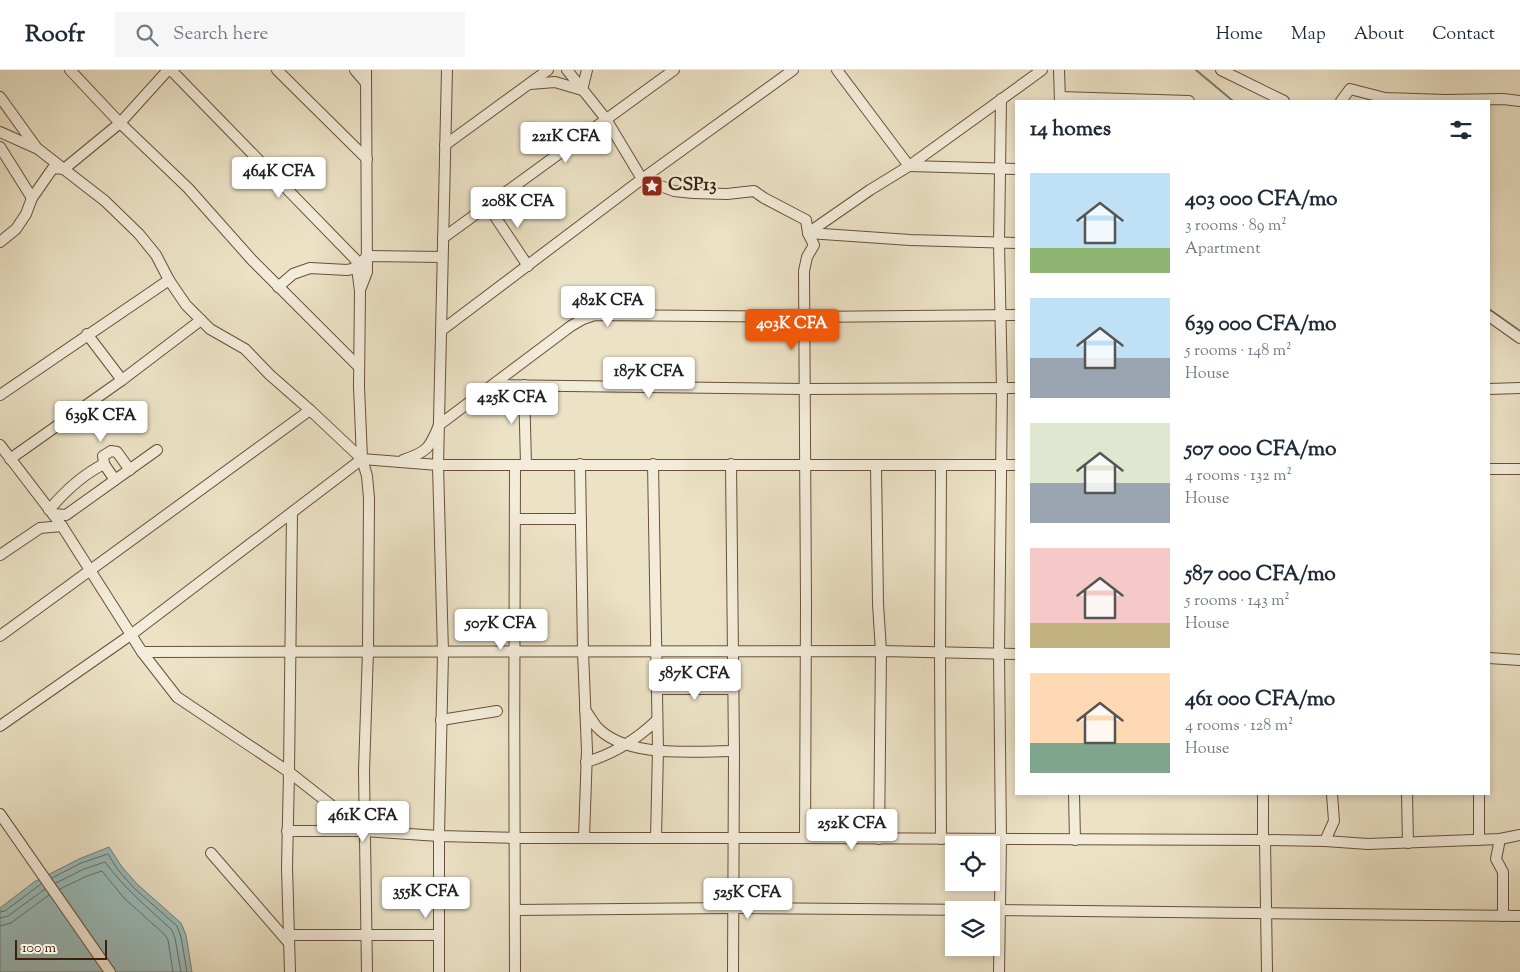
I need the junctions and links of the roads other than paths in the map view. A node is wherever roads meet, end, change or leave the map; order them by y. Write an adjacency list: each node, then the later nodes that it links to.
1 (70, 70): 29 (street)
2 (170, 70): 29 (street); 50 (street)
3 (276, 70): 34 (street)
4 (355, 70): 16 (street)
5 (366, 70): 16 (street)
6 (447, 70): 31 (street)
7 (548, 70): 17 (street)
8 (567, 70): 18 (street)
9 (587, 70): 18 (street)
10 (674, 70): 28 (street)
11 (793, 70): 39 (street)
12 (837, 70): 35 (street)
13 (1042, 70): 20 (street)
14 (1059, 70): 21 (street)
15 (1221, 70): 23 (street)
16 (366, 83): 34 (street)
17 (529, 84): 18 (street); 31 (street)
18 (582, 90): 28 (street)
19 (0, 98): 33 (street)
20 (1001, 99): 35 (street); 37 (street)
21 (1060, 99): 22 (street)
22 (1124, 100)
23 (1282, 100)
24 (1342, 100): 25 (street)
25 (1446, 100)
26 (1446, 100): 27 (street)
27 (1520, 101)
28 (606, 119): 39 (street); 41 (street)
29 (120, 122): 36 (street); 52 (street)
30 (0, 132): 33 (street)
31 (444, 145): 43 (street)
32 (0, 147): 40 (street)
33 (38, 149): 36 (street)
34 (367, 159): 47 (street)
35 (909, 166): 37 (street); 42 (street)
36 (64, 168): 40 (street); 51 (street)
37 (1000, 169): 38 (street); 45 (street)
38 (1015, 169)
39 (642, 179): 42 (street); 49 (street)
40 (32, 198): 44 (street)
41 (488, 206): 43 (street); 49 (street)
42 (808, 233): 45 (street); 56 (street)
43 (443, 238): 48 (street)
44 (0, 242)
45 (999, 243): 46 (street); 54 (street)
46 (1015, 243)
47 (367, 256): 48 (street); 50 (street); 53 (street)
48 (442, 257): 59 (street)
49 (528, 266): 59 (street)
50 (357, 268): 52 (street); 53 (street)
51 (169, 280): 58 (street); 60 (street)
52 (278, 287): 62 (street)
53 (360, 291): 62 (street)
54 (1001, 315): 55 (street); 56 (street); 66 (street)
55 (1015, 315)
56 (805, 317): 64 (street); 69 (street)
57 (1490, 317): 61 (street)
58 (201, 320): 63 (street); 72 (street)
59 (442, 330): 73 (street)
60 (88, 334): 63 (street); 71 (street)
61 (1520, 338)
62 (359, 366): 77 (street)
63 (122, 380): 76 (street)
64 (494, 385): 65 (street); 73 (street)
65 (524, 385): 69 (street); 84 (street)
66 (1002, 388): 67 (street); 69 (street); 85 (street)
67 (1015, 388)
68 (1520, 388): 70 (street)
69 (804, 389): 86 (street)
70 (1490, 389)
71 (0, 395)
72 (310, 410): 77 (street); 100 (street)
73 (439, 425): 78 (street); 83 (street)
74 (0, 445): 76 (street)
75 (157, 450): 92 (street)
76 (10, 459): 94 (street)
77 (362, 459): 78 (street); 95 (street); 104 (street)
78 (399, 462): 83 (street)
79 (104, 464): 92 (street); 93 (street); 94 (street)
80 (580, 464): 81 (street); 84 (street); 97 (street)
81 (653, 464): 82 (street); 110 (street)
82 (731, 464): 86 (street); 105 (street)
83 (438, 465): 84 (street); 112 (street)
84 (520, 465): 96 (street)
85 (1001, 465): 88 (street); 89 (street); 114 (street)
86 (805, 466): 87 (street); 106 (street)
87 (876, 466): 88 (street); 111 (street)
88 (941, 466): 113 (street)
89 (1015, 466)
90 (1490, 468): 91 (street)
91 (1520, 469)
92 (130, 470): 93 (street)
93 (115, 480): 94 (street)
94 (51, 512): 98 (street)
95 (292, 513): 101 (street); 103 (street)
96 (515, 519): 97 (street); 108 (street)
97 (581, 519): 109 (street)
98 (62, 526): 99 (street); 100 (street)
99 (0, 555)
100 (90, 569): 101 (street); 102 (street)
101 (132, 634): 107 (street); 124 (street)
102 (0, 636)
103 (290, 651): 104 (street); 107 (street); 129 (street)
104 (368, 651): 112 (street); 137 (street)
105 (733, 651): 106 (street); 110 (street); 119 (street)
106 (806, 651): 111 (street); 144 (street)
107 (142, 652): 129 (street)
108 (514, 652): 109 (street); 112 (street); 140 (street)
109 (583, 652): 110 (street); 120 (street)
110 (656, 652): 118 (street)
111 (881, 652): 113 (street); 145 (street)
112 (443, 653): 122 (street)
113 (940, 653): 114 (street); 146 (street)
114 (999, 654): 115 (street); 147 (street)
115 (1015, 654)
116 (1490, 658): 117 (street)
117 (1520, 660)
118 (657, 689): 119 (street); 123 (street)
119 (733, 689): 127 (street)
120 (585, 710): 125 (street); 128 (street)
121 (497, 711): 122 (street)
122 (441, 720): 139 (street)
123 (657, 720): 125 (street); 126 (street)
124 (0, 726)
125 (627, 745): 126 (street); 128 (street)
126 (658, 750): 127 (street); 142 (street)
127 (734, 751): 143 (street)
128 (586, 762): 141 (street)
129 (289, 772): 136 (street); 137 (street)
130 (1074, 795): 149 (street)
131 (1263, 795): 150 (street)
132 (1332, 795): 152 (street)
133 (1407, 795): 153 (street)
134 (1479, 795): 151 (street)
135 (0, 814): 168 (street)
136 (287, 831): 137 (street); 165 (street)
137 (364, 831): 139 (street); 163 (street)
138 (1520, 835): 148 (street)
139 (439, 836): 140 (street); 164 (street)
140 (514, 838): 141 (street); 157 (street)
141 (584, 838): 142 (street)
142 (656, 838): 143 (street)
143 (733, 838): 144 (street); 156 (street)
144 (805, 838): 145 (street)
145 (879, 839): 146 (street)
146 (941, 839): 147 (street)
147 (1001, 839): 149 (street); 155 (street)
148 (1500, 839): 151 (street); 161 (street)
149 (1075, 840): 150 (street)
150 (1264, 840): 152 (street); 160 (street)
151 (1479, 840): 153 (street)
152 (1325, 841): 153 (street)
153 (1408, 843)
154 (211, 853): 165 (street)
155 (997, 901)
156 (732, 908): 157 (street); 158 (street); 172 (street)
157 (514, 910): 171 (street)
158 (945, 910)
159 (1000, 910): 160 (street)
160 (1267, 914): 161 (street); 174 (street)
161 (1503, 916): 162 (street)
162 (1520, 916)
163 (366, 935): 164 (street); 165 (street); 169 (street)
164 (439, 935): 170 (street)
165 (289, 939): 167 (street)
166 (998, 956): 173 (street)
167 (291, 971)
168 (110, 972)
169 (367, 972)
170 (439, 972)
171 (515, 972)
172 (733, 972)
173 (999, 972)
174 (1267, 972)

